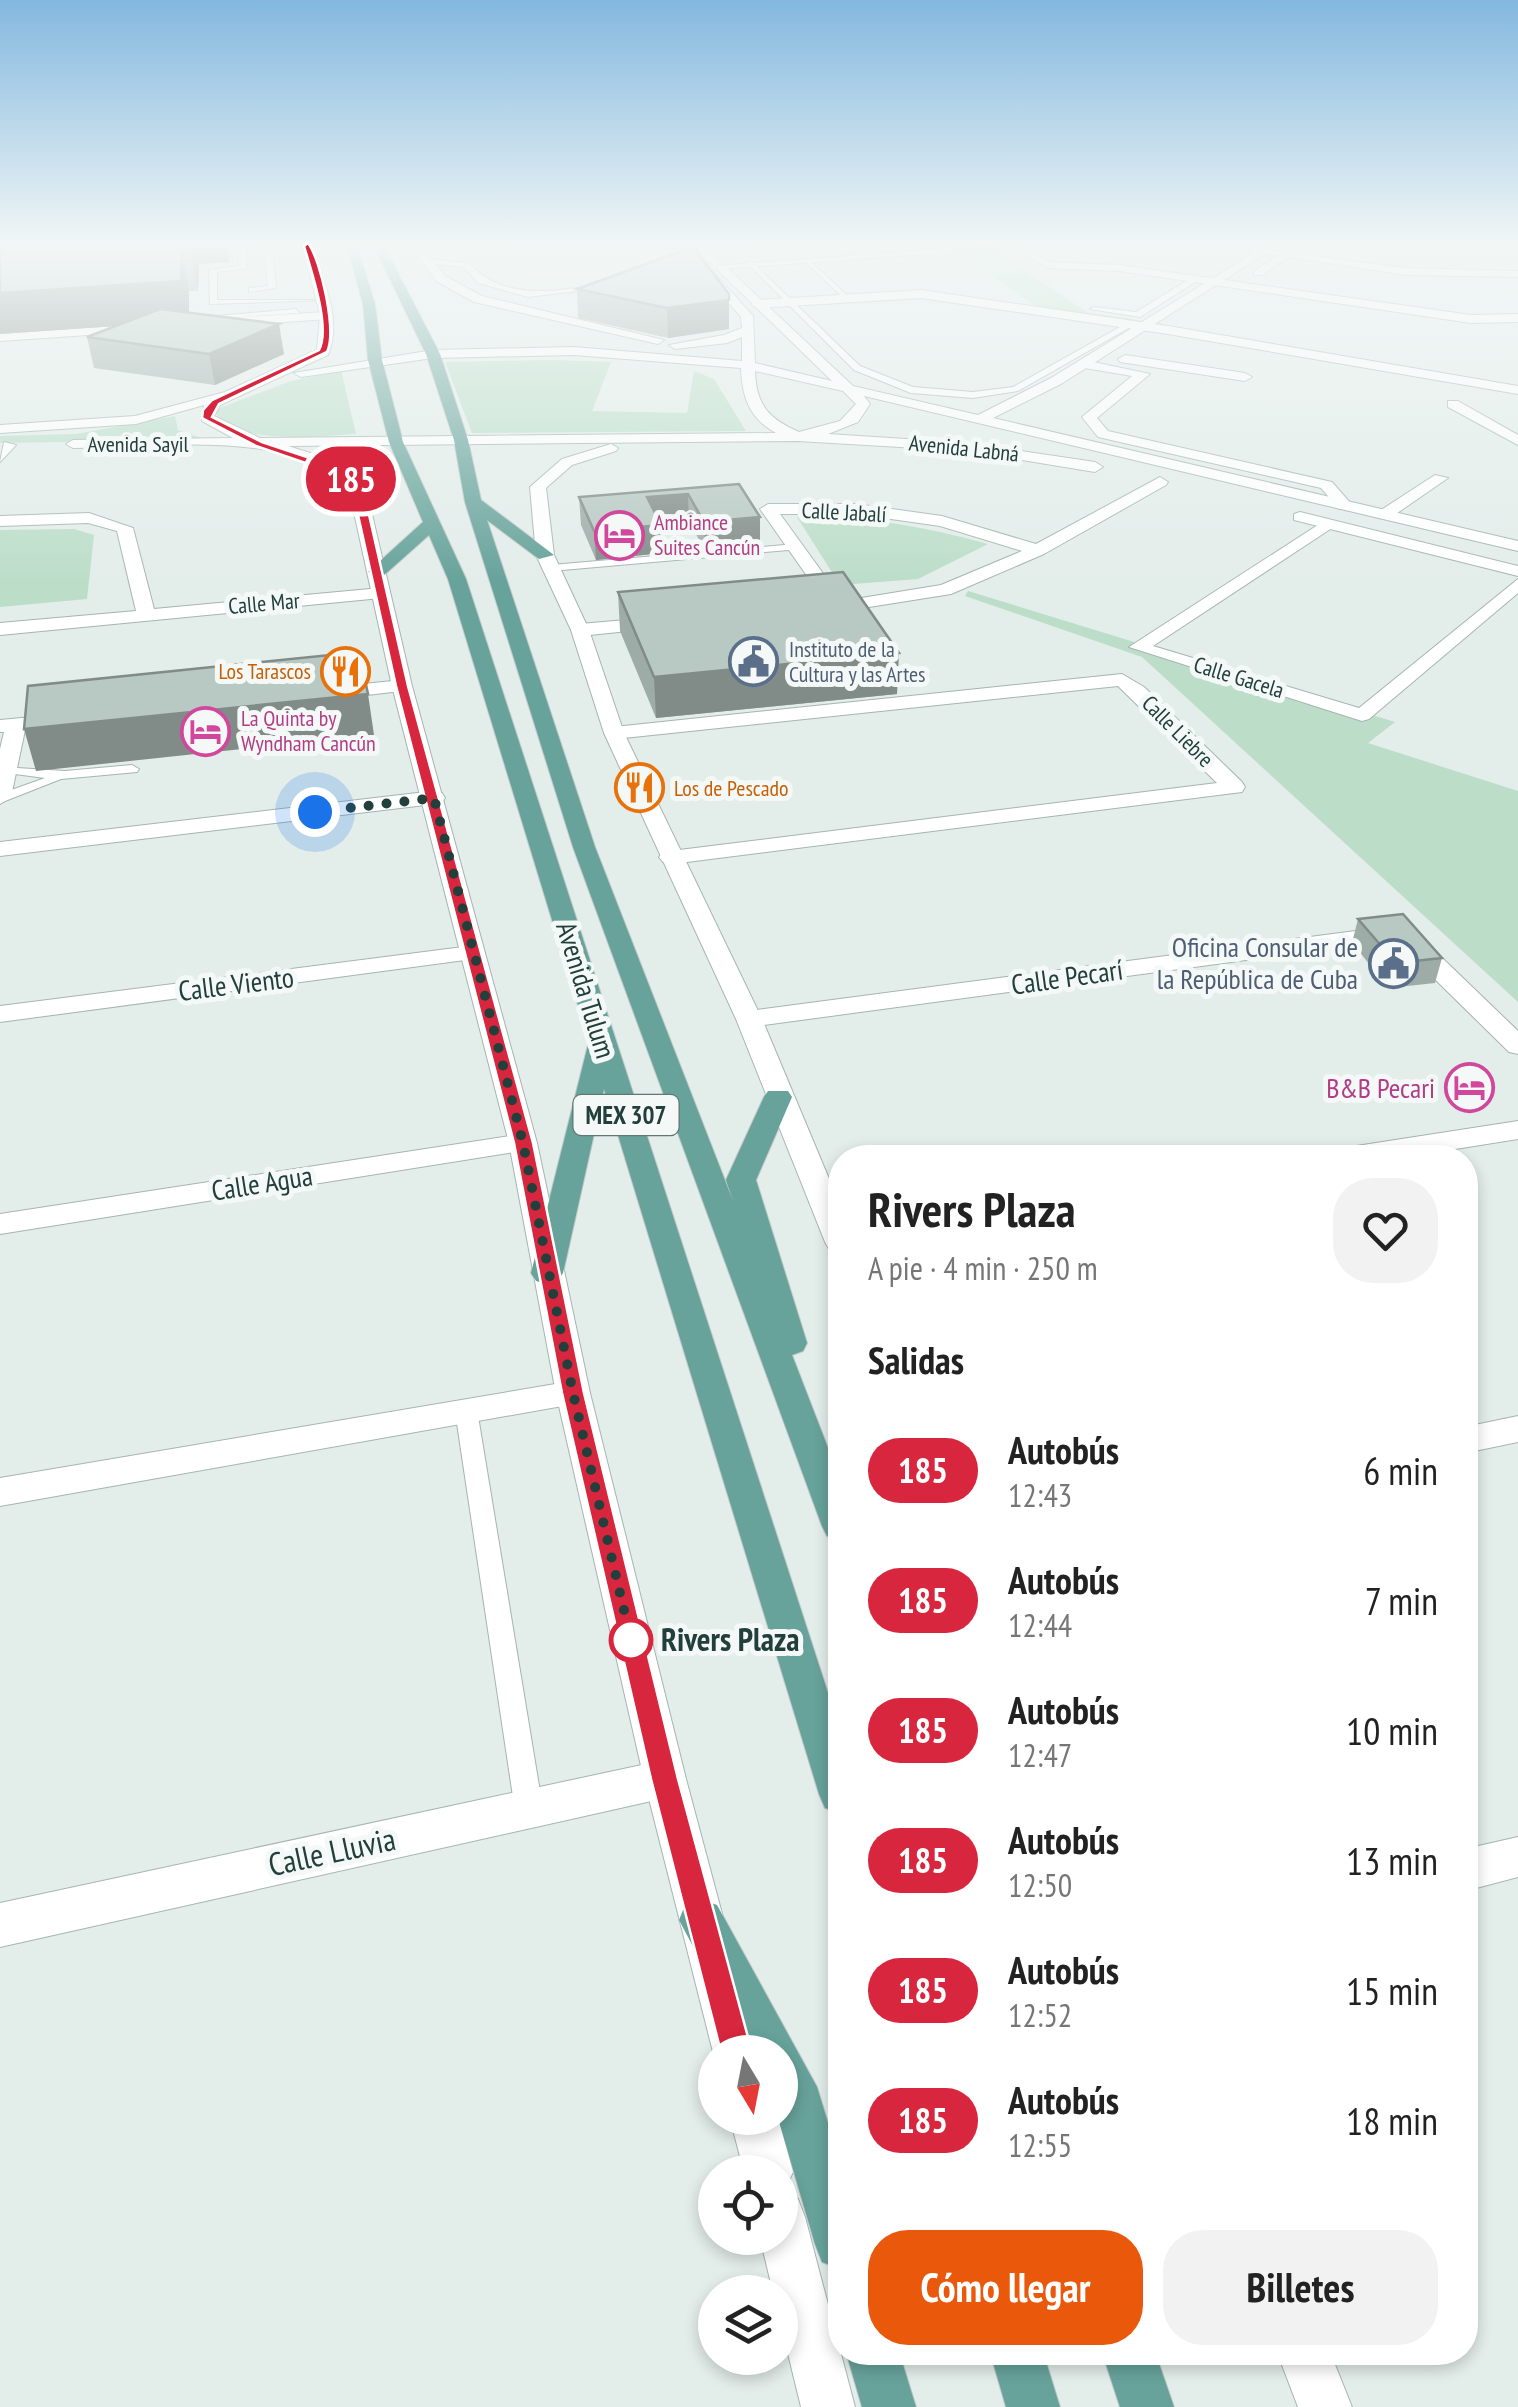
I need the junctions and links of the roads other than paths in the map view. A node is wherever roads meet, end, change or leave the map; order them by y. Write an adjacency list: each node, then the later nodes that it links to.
1 (310, 358): 18 (street)
2 (392, 358): 12 (street, Avenida Sayil)
3 (435, 358): 32 (main road, Avenida Tulum / MEX 307)
4 (665, 358): 14 (street, Avenida Labná)
5 (725, 358): 14 (street)
6 (748, 358): 14 (street)
7 (815, 358): 17 (street)
8 (848, 358): 9 (lane)
9 (1074, 358)
10 (1333, 358): 20 (street)
11 (1123, 359): 13 (street); 15 (street); 16 (street)
12 (376, 360): 18 (street, Avenida Sayil); 34 (main road, Avenida Tulum / MEX 307)
13 (1090, 360): 15 (street); 21 (street)
14 (748, 365): 17 (street, Avenida Labná); 19 (street)
15 (1103, 372): 43 (street)
16 (1245, 377)
17 (843, 385): 19 (street); 22 (street, Avenida Labná); 27 (street)
18 (252, 386): 28 (street, Avenida Sayil); 36 (street)
19 (747, 386): 26 (street)
20 (1518, 390)
21 (1032, 394): 22 (street); 24 (street)
22 (900, 398): 24 (street, Avenida Labná)
23 (1518, 398): 33 (street)
24 (982, 418): 31 (street, Avenida Labná); 38 (street)
25 (1042, 423): 31 (street)
26 (770, 425): 27 (street); 30 (street)
27 (842, 425): 30 (street)
28 (0, 429)
29 (688, 436): 30 (street, Avenida Labná); 32 (street, Avenida Labná); 52 (street)
30 (798, 436): 38 (street, Avenida Labná)
31 (1058, 438): 40 (street); 43 (street, Avenida Labná)
32 (461, 440): 34 (street, Avenida Labná); 42 (main road, Avenida Tulum / MEX 307)
33 (1518, 441)
34 (396, 442): 36 (street, Avenida Sayil); 47 (main road, Avenida Tulum / MEX 307)
35 (62, 444): 36 (street, Avenida Sayil)
36 (259, 444): 54 (street)
37 (27, 445): 39 (street)
38 (968, 447): 40 (street, Avenida Labná)
39 (3, 449)
40 (1044, 457): 51 (street, Avenida Labná)
41 (1440, 478): 45 (street)
42 (473, 502): 52 (main road); 92 (main road, Avenida Tulum / MEX 307)
43 (1346, 506): 45 (street, Avenida Labná)
44 (1273, 510): 48 (street)
45 (1384, 515): 49 (street, Avenida Labná)
46 (0, 521): 58 (street)
47 (432, 523): 54 (main road); 77 (main road, Avenida Tulum / MEX 307)
48 (1330, 524): 53 (street); 55 (street, Calle Gacela)
49 (1518, 546)
50 (796, 547): 51 (street, Calle Jabalí); 52 (lane); 56 (street, Calle Jabalí)
51 (1038, 550): 56 (street)
52 (548, 562): 61 (street)
53 (1518, 571)
54 (379, 582): 58 (street, Calle Mar); 62 (street)
55 (1518, 584)
56 (838, 607): 57 (street)
57 (799, 611)
58 (146, 614): 60 (street, Calle Mar)
59 (680, 622): 61 (street)
60 (0, 629)
61 (580, 630): 66 (street)
62 (402, 686): 63 (street); 71 (street)
63 (306, 696)
64 (93, 717): 65 (street)
65 (8, 725): 68 (street)
66 (614, 732): 73 (street); 73 (street, Calle Liebre)
67 (132, 769): 69 (lane)
68 (6, 770): 69 (lane); 70 (street)
69 (65, 776): 70 (lane)
70 (0, 798)
71 (434, 798): 72 (street); 74 (street)
72 (0, 848)
73 (671, 857): 76 (street)
74 (471, 954): 75 (street, Calle Viento); 81 (street)
75 (0, 1014)
76 (750, 1020): 78 (street, Calle Pecarí); 79 (street)
77 (602, 1040): 85 (main road); 93 (main road, Avenida Tulum / MEX 307)
78 (1518, 1046)
79 (778, 1097): 83 (street); 90 (main road)
80 (1518, 1130): 82 (street)
81 (523, 1143): 84 (street, Calle Agua); 85 (street)
82 (1421, 1145)
83 (828, 1212)
84 (0, 1224)
85 (547, 1273): 86 (street)
86 (573, 1393): 87 (street); 94 (street)
87 (466, 1410): 91 (street); 95 (lane)
88 (1518, 1429): 89 (street)
89 (1478, 1437)
90 (828, 1477)
91 (0, 1492)
92 (828, 1494)
93 (828, 1756)
94 (665, 1779): 95 (street, Calle Lluvia); 98 (street)
95 (529, 1810): 99 (street, Calle Lluvia)
96 (1518, 1857): 97 (street)
97 (1478, 1867)
98 (701, 1920): 100 (street); 101 (main road)
99 (0, 1925)
100 (731, 2035)
101 (765, 2035)
102 (798, 2103): 103 (main road)
103 (828, 2204)
104 (790, 2255): 109 (street)
105 (876, 2365): 110 (main road)
106 (1020, 2365): 111 (main road)
107 (1132, 2365): 112 (main road)
108 (1308, 2365): 113 (street)
109 (828, 2407)
110 (889, 2407)
111 (1034, 2407)
112 (1147, 2407)
113 (1326, 2407)

